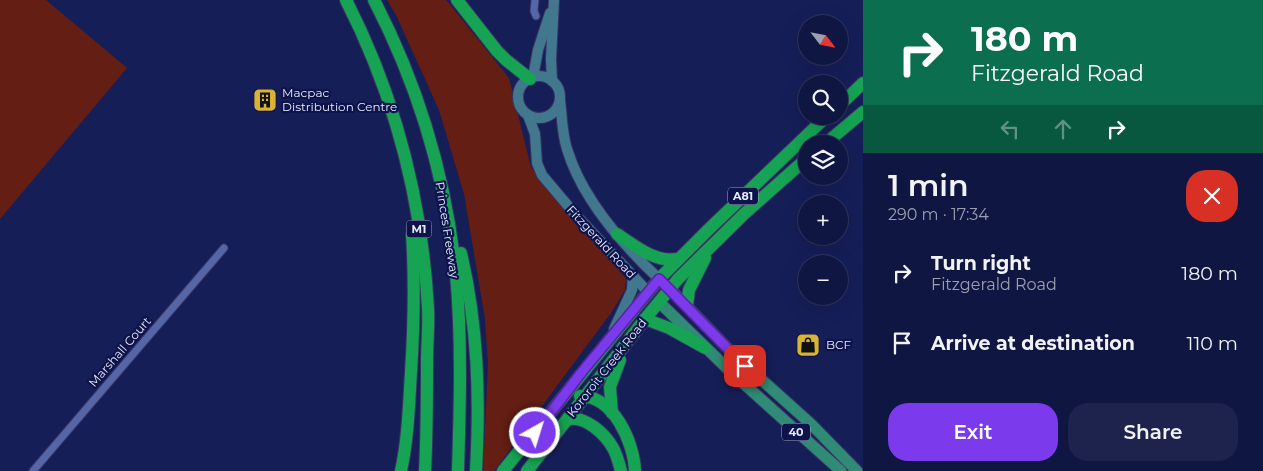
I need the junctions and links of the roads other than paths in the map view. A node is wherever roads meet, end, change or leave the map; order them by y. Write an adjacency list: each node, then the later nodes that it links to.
1 (346, 0): 17 (highway, M1)
2 (374, 0): 12 (highway, Princes Freeway / M1)
3 (456, 0): 7 (highway)
4 (536, 0): 6 (street)
5 (554, 0): 7 (main road); 8 (main road)
6 (536, 16)
7 (532, 78): 8 (main road); 14 (main road)
8 (552, 81): 11 (main road)
9 (863, 83): 10 (highway)
10 (848, 97)
11 (560, 100): 14 (main road); 19 (main road, Fitzgerald Road)
12 (420, 109): 40 (highway, Princes Freeway / M1); 41 (highway)
13 (863, 112): 16 (highway)
14 (528, 115): 23 (main road, Fitzgerald Road)
15 (818, 125): 22 (highway, A81)
16 (836, 135)
17 (406, 160): 38 (highway); 39 (highway, M1)
18 (798, 166): 20 (highway, A81)
19 (616, 234): 22 (highway); 24 (main road, Fitzgerald Road)
20 (711, 247): 25 (highway, A81); 28 (highway)
21 (224, 248): 37 (street, Marshall Court)
22 (678, 259): 24 (highway, A81)
23 (633, 275): 26 (main road, Fitzgerald Road); 30 (main road)
24 (659, 279): 25 (highway, Fitzgerald Road); 26 (highway, Kororoit Creek Road)
25 (670, 289): 27 (highway, Kororoit Creek Road); 28 (main road, Fitzgerald Road / 40)
26 (648, 292): 27 (highway, Fitzgerald Road); 30 (highway, Kororoit Creek Road)
27 (659, 302): 29 (highway, Kororoit Creek Road); 32 (main road, Fitzgerald Road / 40)
28 (687, 306): 47 (main road, Fitzgerald Road / 40)
29 (645, 319): 31 (highway, Kororoit Creek Road); 32 (highway)
30 (611, 337): 36 (highway, Kororoit Creek Road)
31 (627, 344): 33 (highway, Kororoit Creek Road); 34 (highway)
32 (705, 348): 46 (main road, Fitzgerald Road / 40)
33 (586, 396): 34 (highway); 35 (highway, Kororoit Creek Road); 36 (highway)
34 (612, 413): 45 (highway)
35 (569, 418): 43 (highway, Kororoit Creek Road); 44 (highway)
36 (545, 421): 42 (highway, Kororoit Creek Road)
37 (33, 471)
38 (401, 471)
39 (425, 471)
40 (458, 471)
41 (476, 471)
42 (503, 471)
43 (526, 471)
44 (621, 471)
45 (635, 471)
46 (841, 471)
47 (857, 471)

